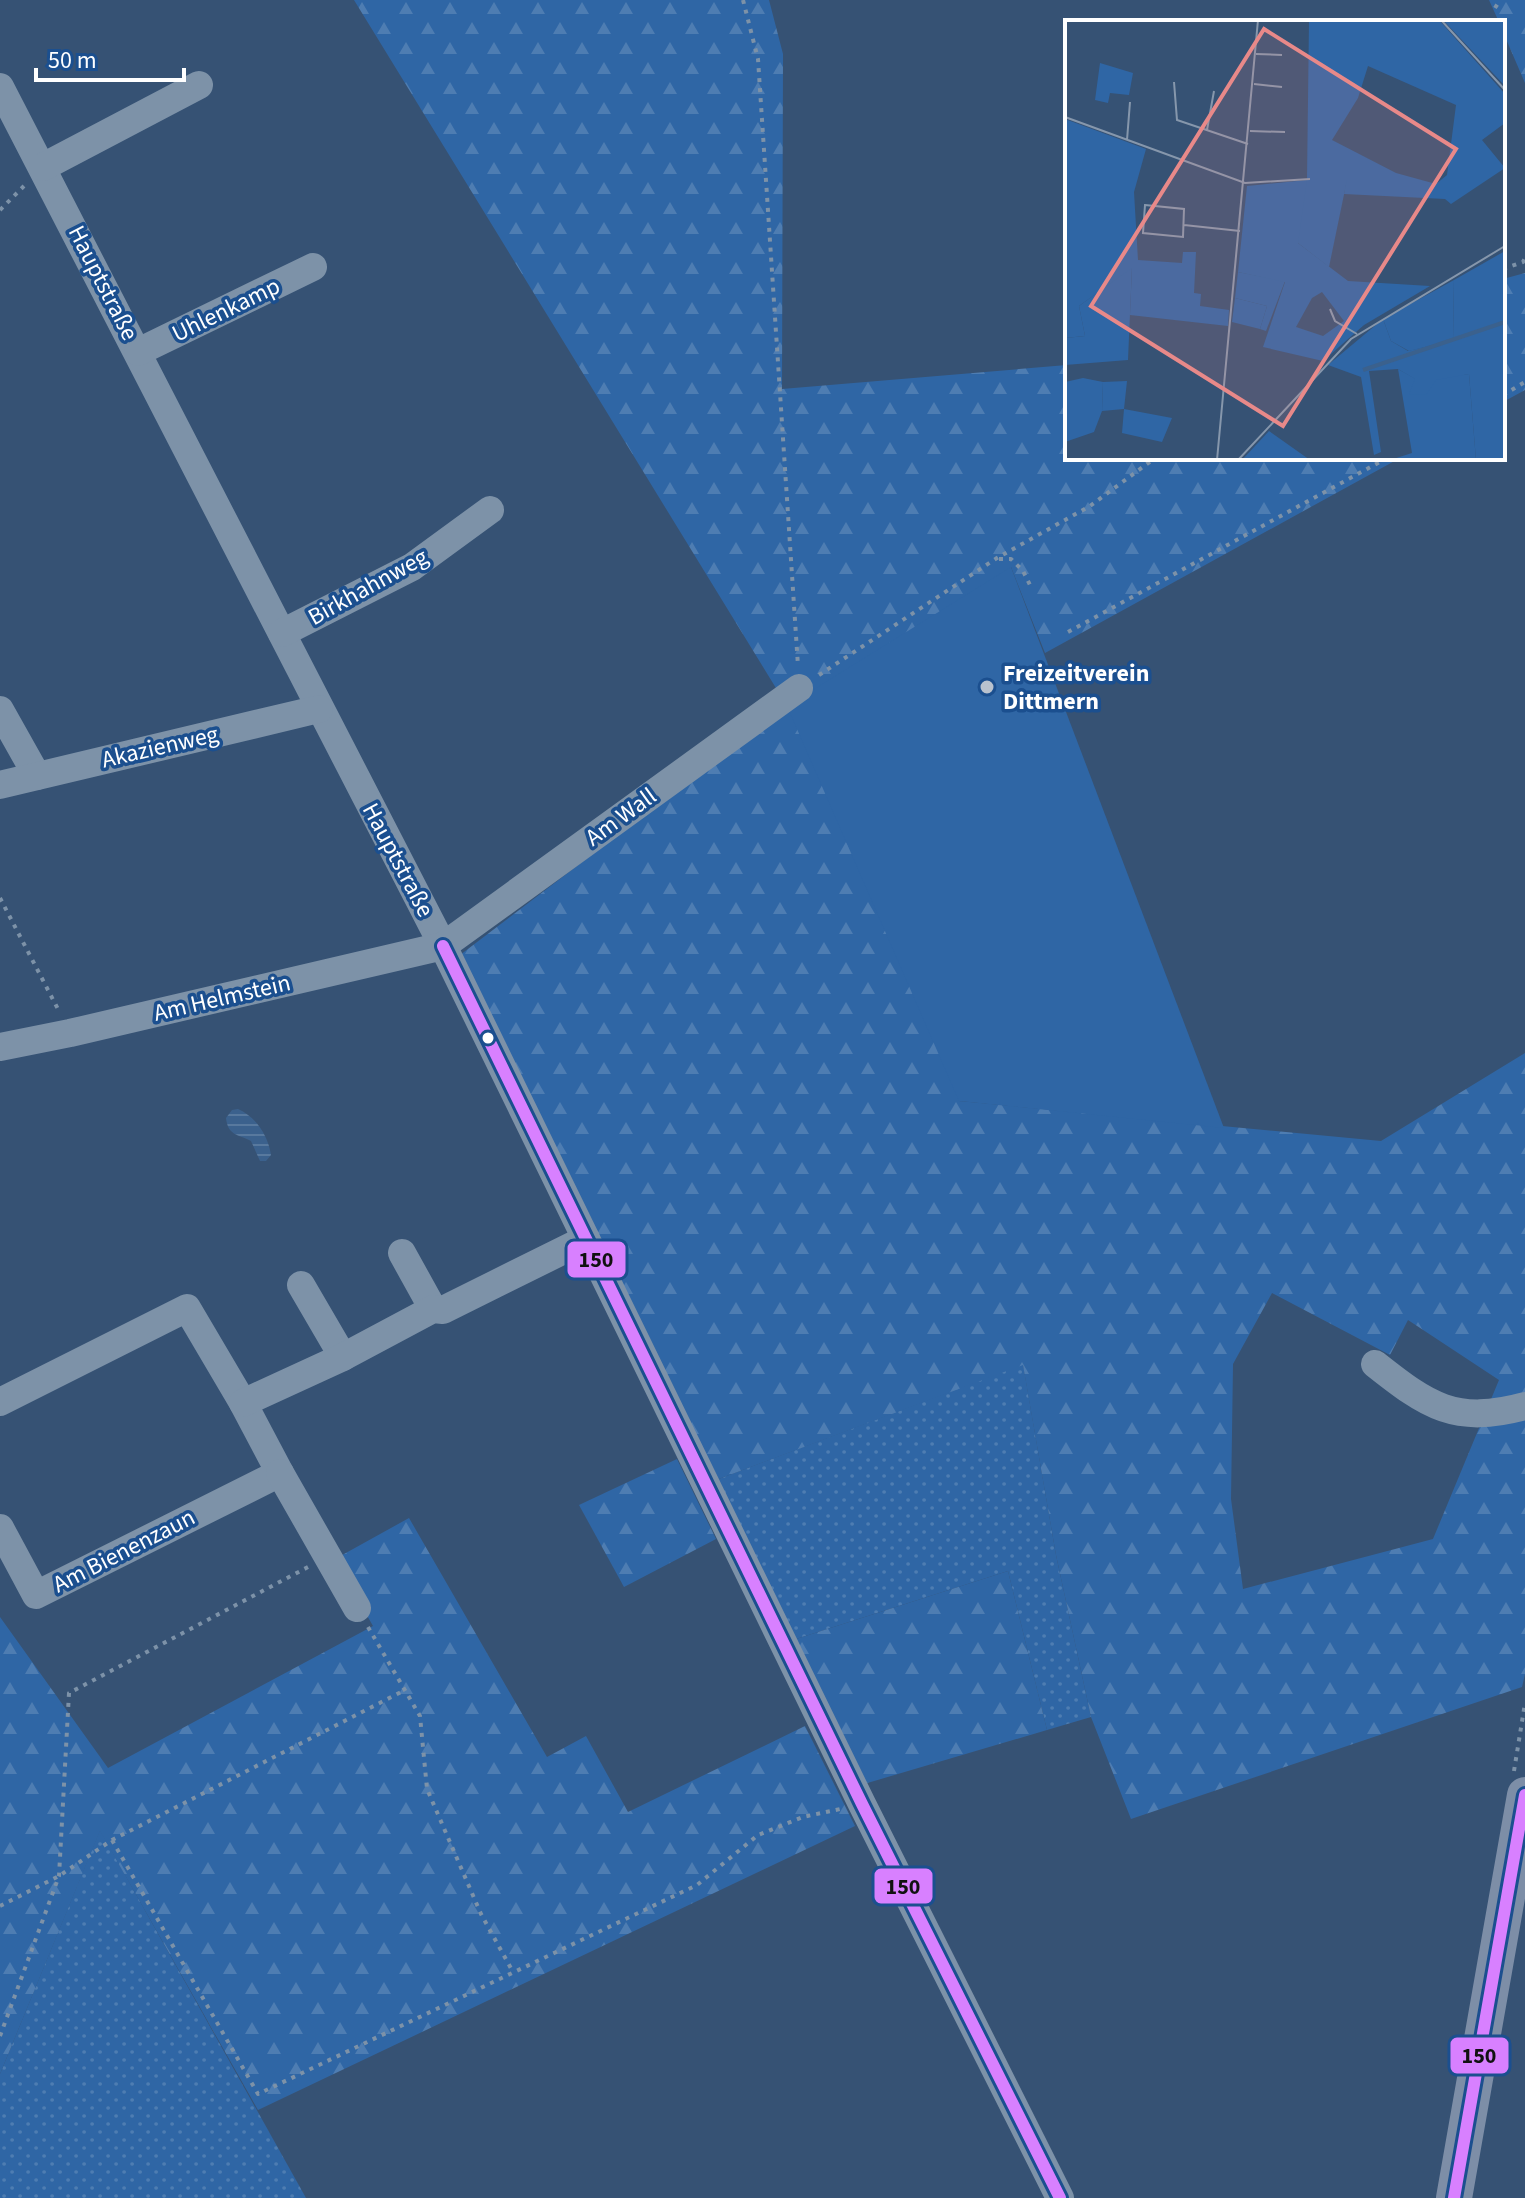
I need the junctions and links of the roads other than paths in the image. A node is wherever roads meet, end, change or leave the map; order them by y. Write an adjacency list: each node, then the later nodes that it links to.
1 (199, 85): 3 (street)
2 (0, 87): 3 (street, Hauptstraße)
3 (43, 167): 5 (street, Hauptstraße)
4 (313, 267): 5 (street, Uhlenkamp)
5 (138, 352): 7 (street, Hauptstraße)
6 (490, 510): 7 (street, Birkhahnweg)
7 (282, 633): 9 (street, Hauptstraße)
8 (799, 688): 13 (street, Am Wall)
9 (319, 709): 11 (street, Akazienweg); 13 (street, Hauptstraße)
10 (0, 710): 11 (street)
11 (37, 776): 12 (street, Akazienweg)
12 (0, 785)
13 (443, 946): 14 (street, Am Helmstein); 15 (street, Hauptstraße)
14 (0, 1047)
15 (586, 1239): 18 (street); 28 (street, Hauptstraße)
16 (402, 1253): 18 (street)
17 (301, 1285): 19 (street)
18 (433, 1309): 19 (street)
19 (343, 1357): 22 (street)
20 (1375, 1364): 23 (street)
21 (0, 1402): 22 (street)
22 (243, 1403): 24 (street)
23 (1525, 1406)
24 (280, 1473): 25 (street, Am Bienenzaun); 26 (street)
25 (0, 1528)
26 (357, 1608)
27 (1525, 1795): 29 (main road)
28 (1060, 2198)
29 (1454, 2198)

